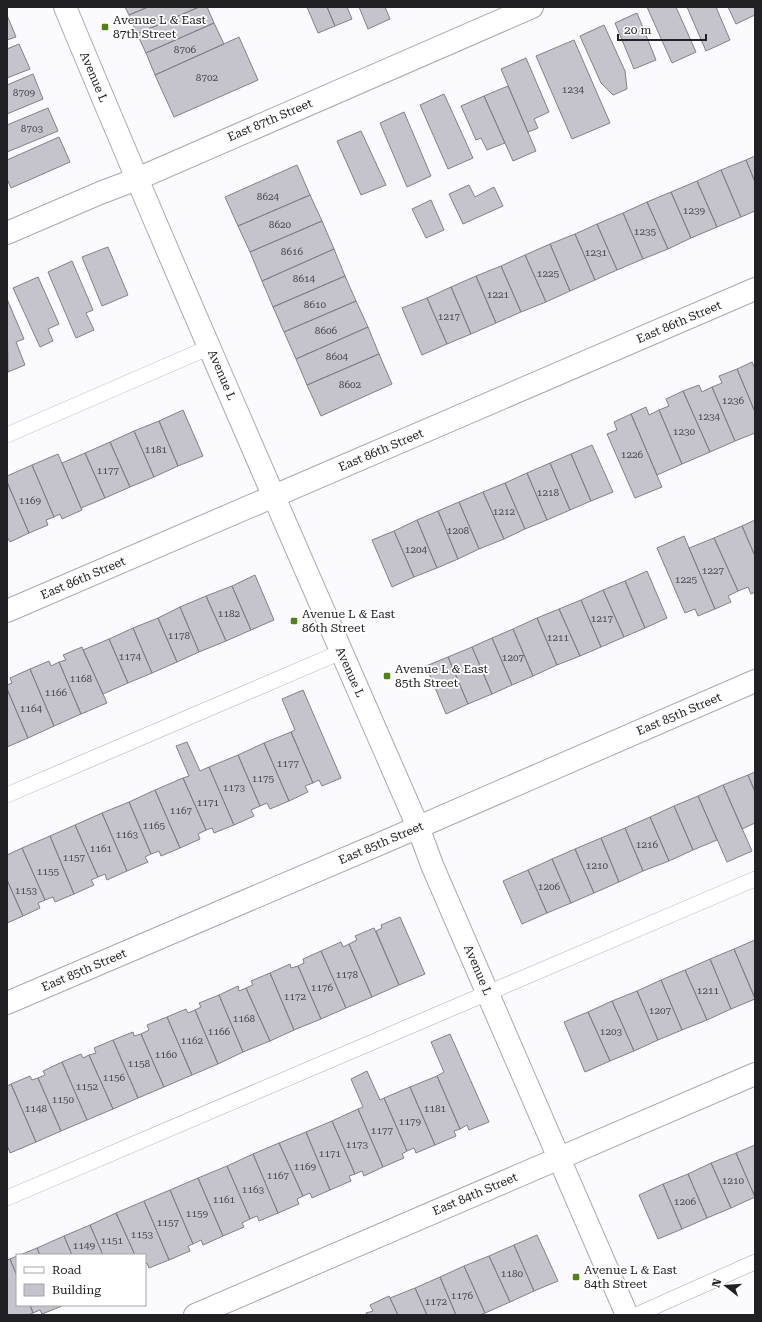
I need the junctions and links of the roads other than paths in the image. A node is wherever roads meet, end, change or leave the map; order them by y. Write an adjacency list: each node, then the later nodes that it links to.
1 (65, 7): 3 (street, Avenue L)
2 (532, 7): 3 (street, East 87th Street)
3 (137, 179): 4 (street, East 87th Street); 6 (street, Avenue L)
4 (7, 233)
5 (755, 289): 8 (street, East 86th Street)
6 (210, 347): 7 (lane); 8 (street, Avenue L)
7 (7, 435)
8 (273, 496): 9 (street, East 86th Street); 10 (street, Avenue L)
9 (7, 611)
10 (341, 652): 12 (lane); 13 (street, Avenue L)
11 (755, 681): 13 (street, East 85th Street)
12 (7, 795)
13 (418, 827): 15 (street, Avenue L); 16 (street, East 85th Street)
14 (755, 879): 15 (lane)
15 (489, 994): 18 (street, Avenue L); 19 (lane)
16 (7, 1003)
17 (755, 1074): 18 (street, East 84th Street)
18 (559, 1158): 21 (street, East 84th Street); 22 (street, Avenue L)
19 (7, 1198)
20 (755, 1262): 23 (lane)
21 (195, 1315)
22 (627, 1315)
23 (636, 1315)

